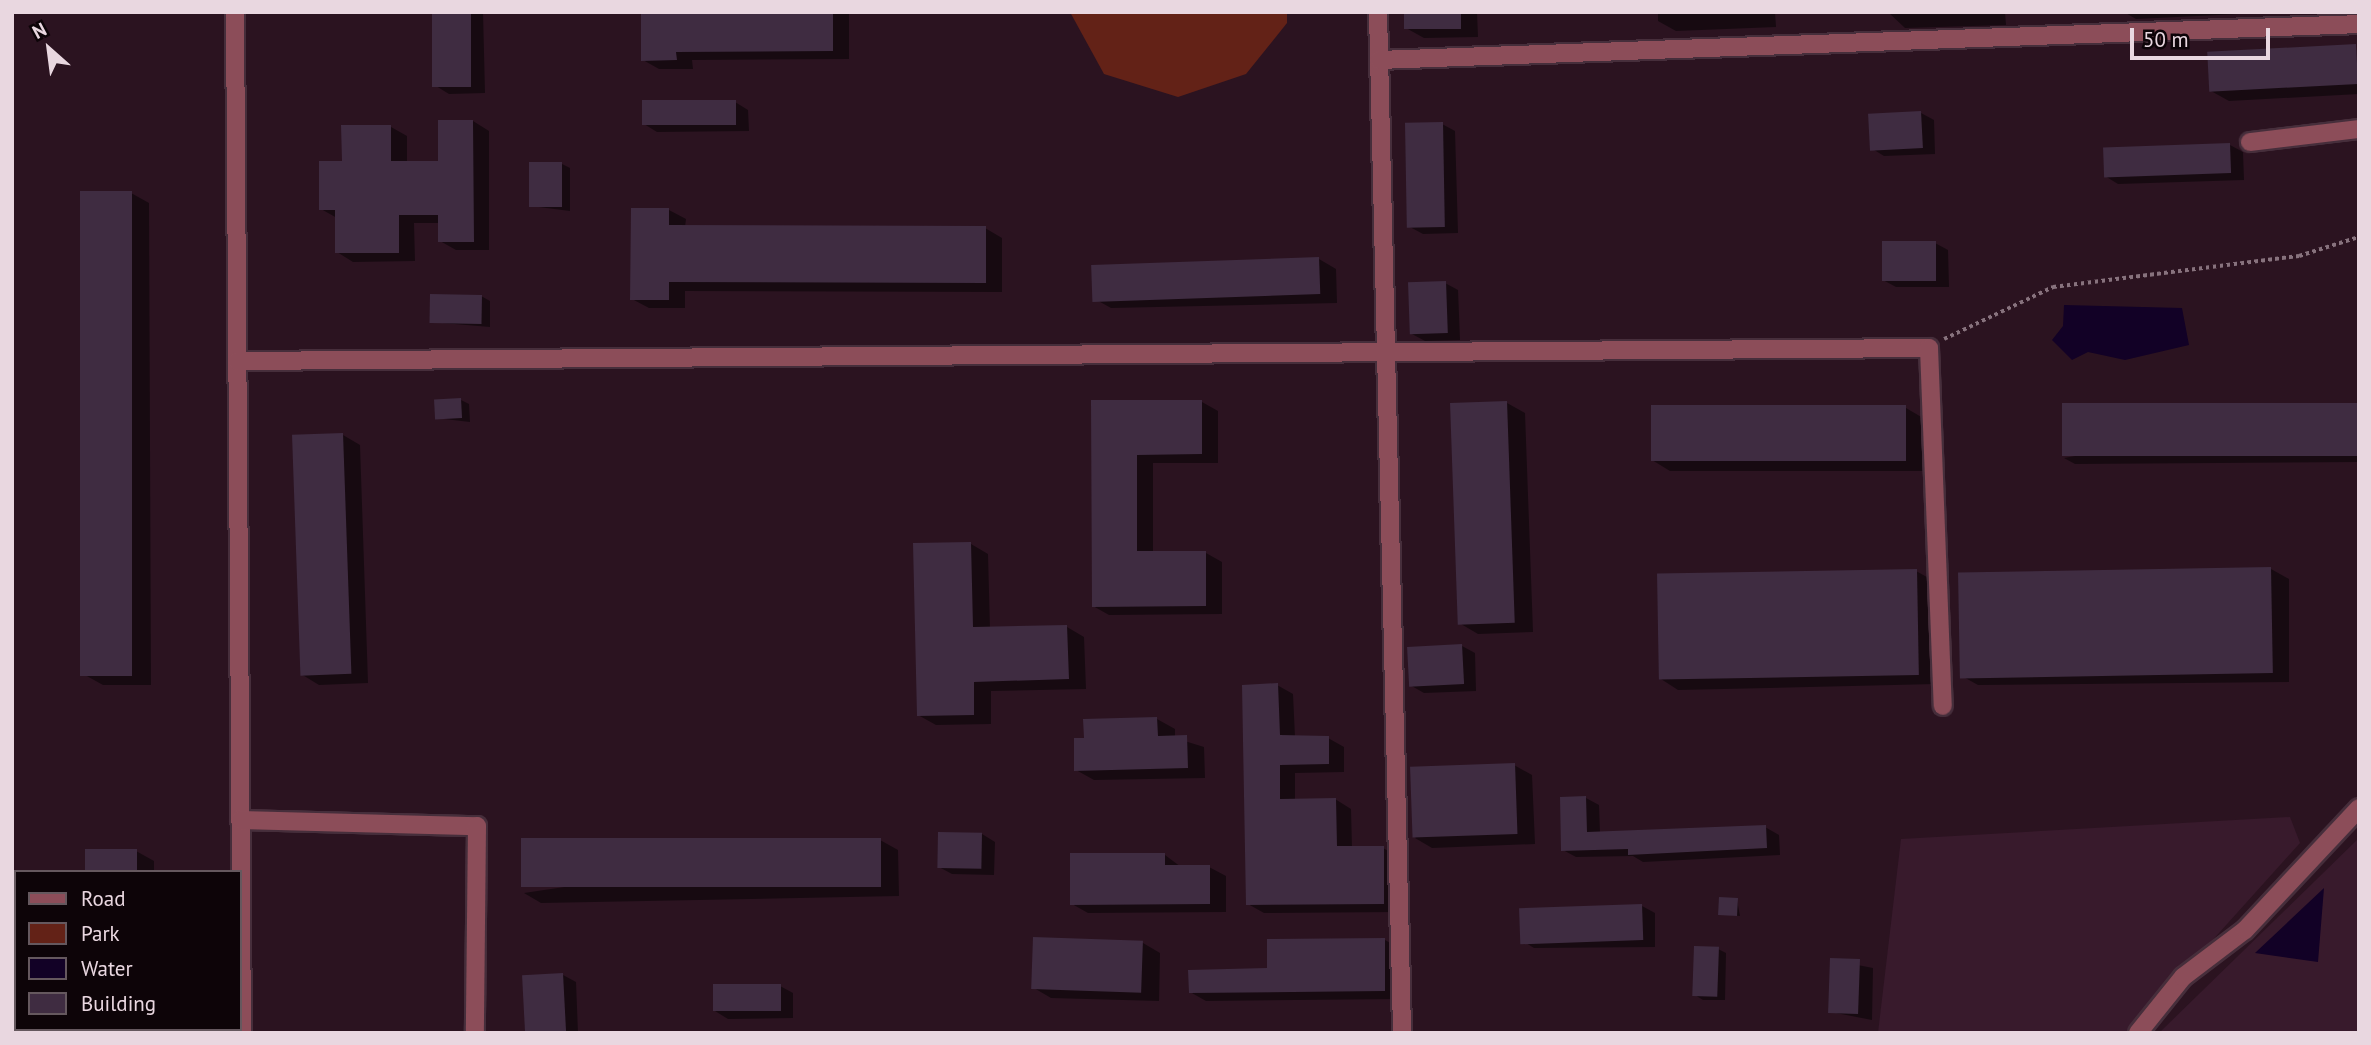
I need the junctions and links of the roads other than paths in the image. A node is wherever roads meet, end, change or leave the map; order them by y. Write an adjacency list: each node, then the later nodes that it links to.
1 (235, 12): 8 (lane)
2 (1378, 12): 4 (lane)
3 (2359, 24): 4 (lane)
4 (1379, 60): 7 (lane)
5 (2359, 129): 6 (lane)
6 (2250, 142)
7 (1384, 351): 8 (lane); 9 (lane); 14 (lane)
8 (237, 361): 11 (lane)
9 (1943, 706)
10 (2359, 808): 15 (lane)
11 (240, 820): 12 (lane); 13 (lane)
12 (240, 870)
13 (475, 1033)
14 (1402, 1033)
15 (2138, 1033)

